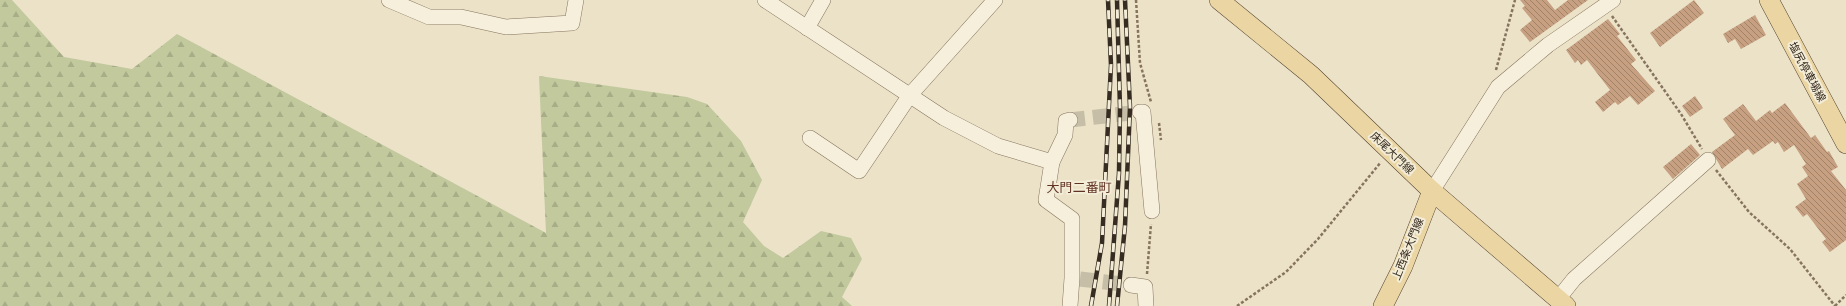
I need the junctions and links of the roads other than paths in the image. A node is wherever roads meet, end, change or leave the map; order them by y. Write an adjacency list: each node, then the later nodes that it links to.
1 (576, 0): 7 (street)
2 (823, 0): 9 (street)
3 (995, 0): 10 (street)
4 (1219, 0): 17 (main road, 床尾大門線)
5 (1769, 0): 14 (main road, 塩尻停車場線)
6 (769, 1): 9 (street)
7 (397, 2)
8 (1606, 2): 17 (street)
9 (807, 28): 10 (street)
10 (910, 95): 13 (street); 16 (street)
11 (1140, 112): 18 (street)
12 (1070, 120): 16 (street)
13 (810, 138)
14 (1846, 144)
15 (1708, 160): 20 (street)
16 (1052, 162): 21 (street)
17 (1432, 191): 20 (main road, 床尾大門線); 23 (main road, 上西条大門線)
18 (1152, 211)
19 (1138, 286): 22 (street)
20 (1562, 303)
21 (1070, 306)
22 (1146, 306)
23 (1383, 306)

